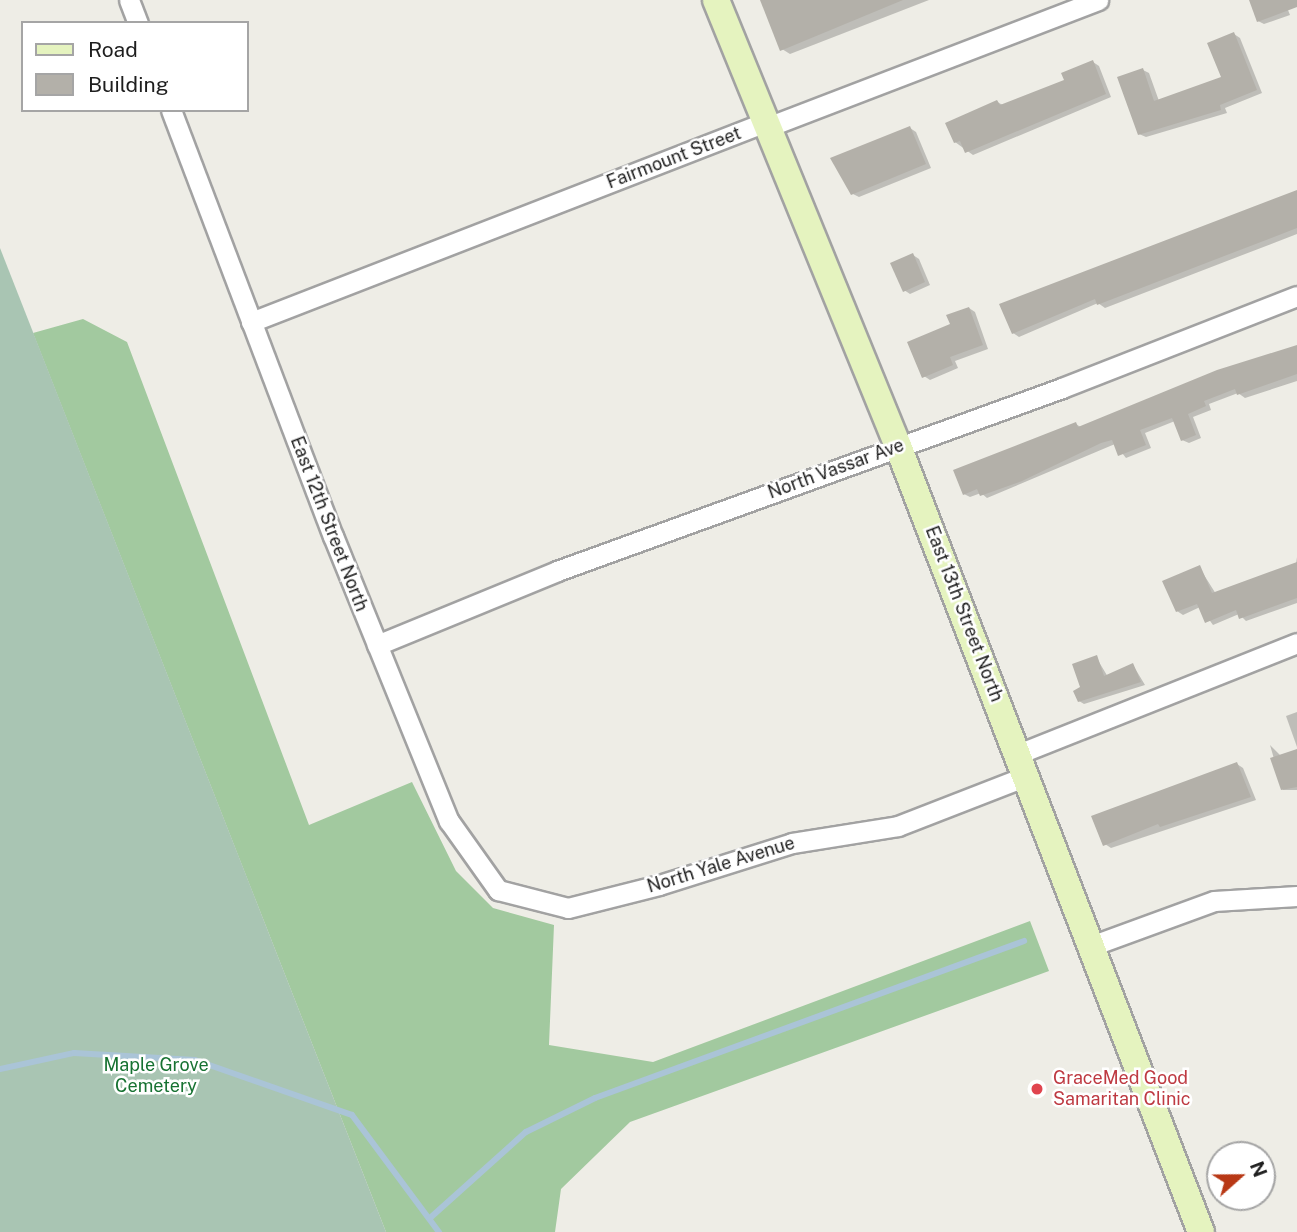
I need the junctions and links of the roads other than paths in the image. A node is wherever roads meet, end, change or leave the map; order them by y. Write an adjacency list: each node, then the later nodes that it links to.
1 (129, 0): 4 (street)
2 (716, 0): 6 (main road, East 13th Street North)
3 (1098, 0): 6 (street, Fairmount Street)
4 (137, 21)
5 (172, 112): 8 (street, East 12th Street North)
6 (763, 123): 8 (street, Fairmount Street); 9 (main road, East 13th Street North)
7 (1297, 296): 9 (street, North Vassar Ave)
8 (251, 322): 11 (street, East 12th Street North)
9 (898, 446): 11 (street, North Vassar Ave); 12 (main road, East 13th Street North)
10 (1297, 643): 12 (street, North Yale Avenue)
11 (377, 645): 14 (street, East 12th Street North)
12 (1022, 765): 14 (street, North Yale Avenue); 15 (main road, East 13th Street North)
13 (1297, 896): 15 (street)
14 (534, 899)
15 (1091, 946): 16 (main road, East 13th Street North)
16 (1201, 1232)

